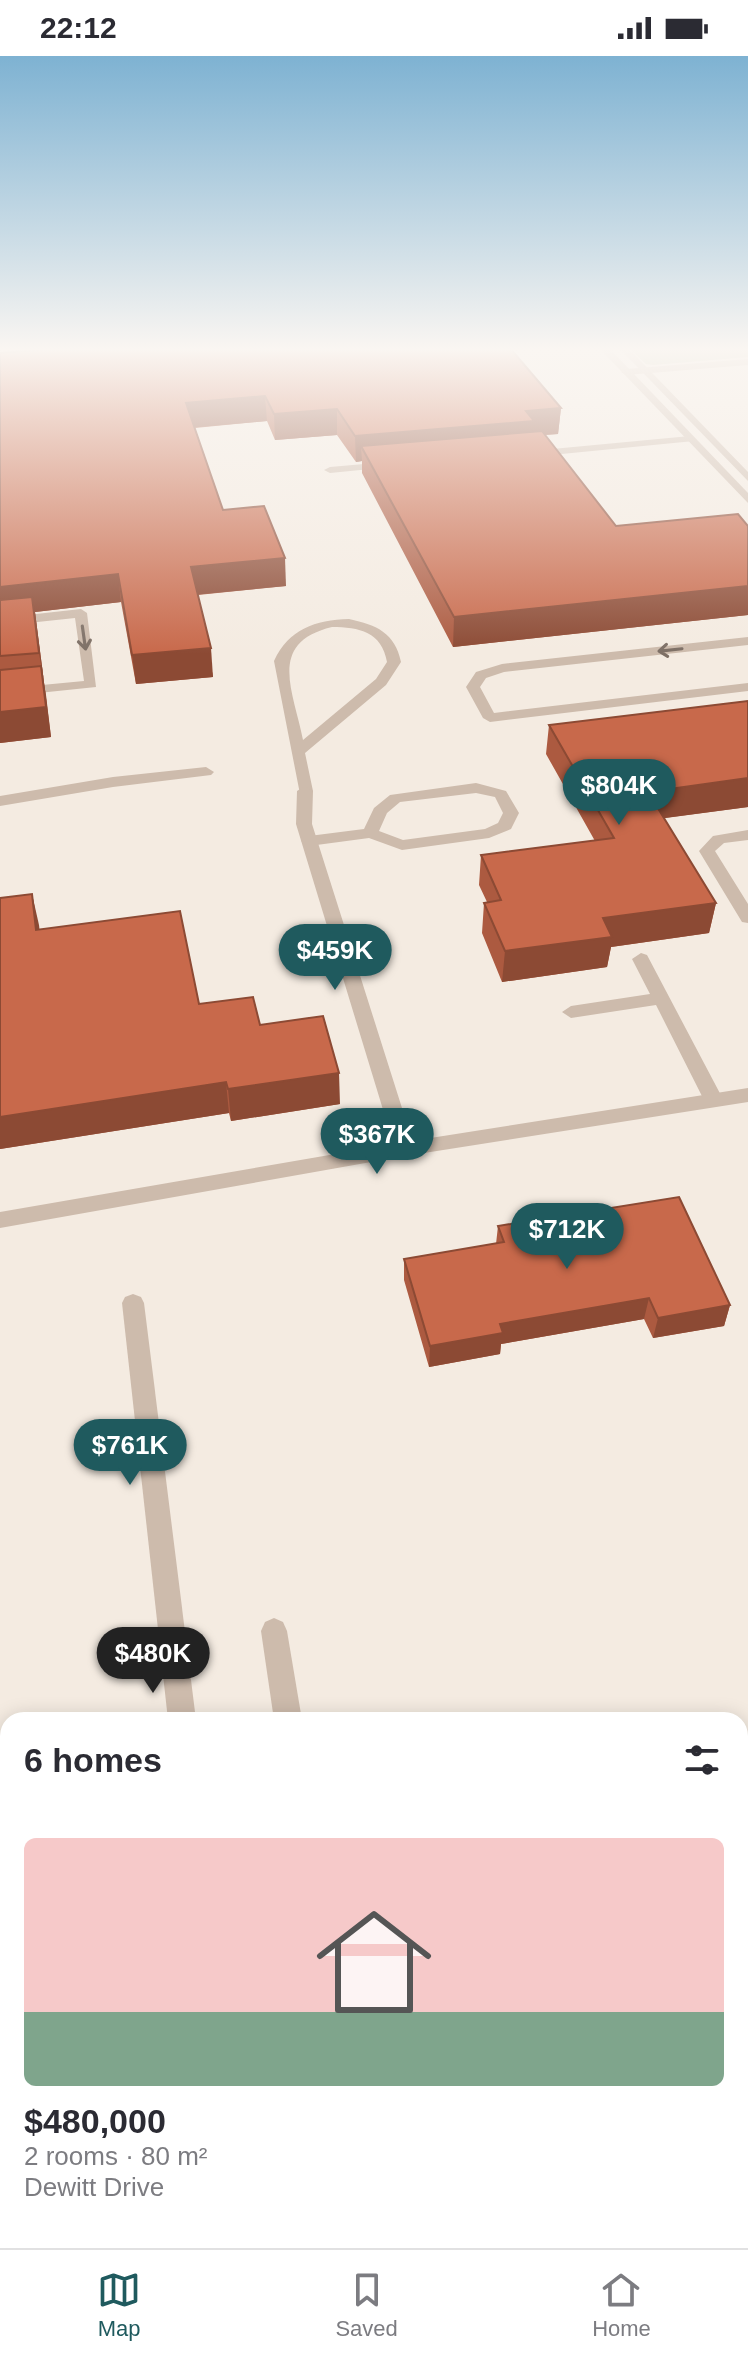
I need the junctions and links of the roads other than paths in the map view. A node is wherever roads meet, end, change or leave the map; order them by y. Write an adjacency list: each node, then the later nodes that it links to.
1 (569, 450): 4 (street)
2 (701, 450): 8 (street)
3 (722, 450): 7 (street)
4 (518, 455)
5 (393, 465): 6 (street)
6 (330, 470)
7 (747, 476): 8 (street)
8 (727, 478): 9 (street)
9 (748, 500)
10 (0, 622): 13 (street, one-way to 13)
11 (748, 641): 12 (street, one-way to 12)
12 (748, 687)
13 (0, 693)
14 (300, 750): 14 (street); 19 (street)
15 (206, 772): 16 (street)
16 (0, 801)
17 (370, 833): 17 (street); 19 (street)
18 (748, 835): 20 (street)
19 (309, 841): 26 (street)
20 (748, 918)
21 (641, 959): 22 (street)
22 (662, 998): 23 (street); 25 (street)
23 (571, 1012)
24 (748, 1095): 25 (street)
25 (714, 1101): 26 (street)
26 (405, 1149): 27 (street)
27 (0, 1220)
28 (133, 1303): 30 (street)
29 (274, 1631): 31 (street)
30 (181, 1712)
31 (287, 1712)

